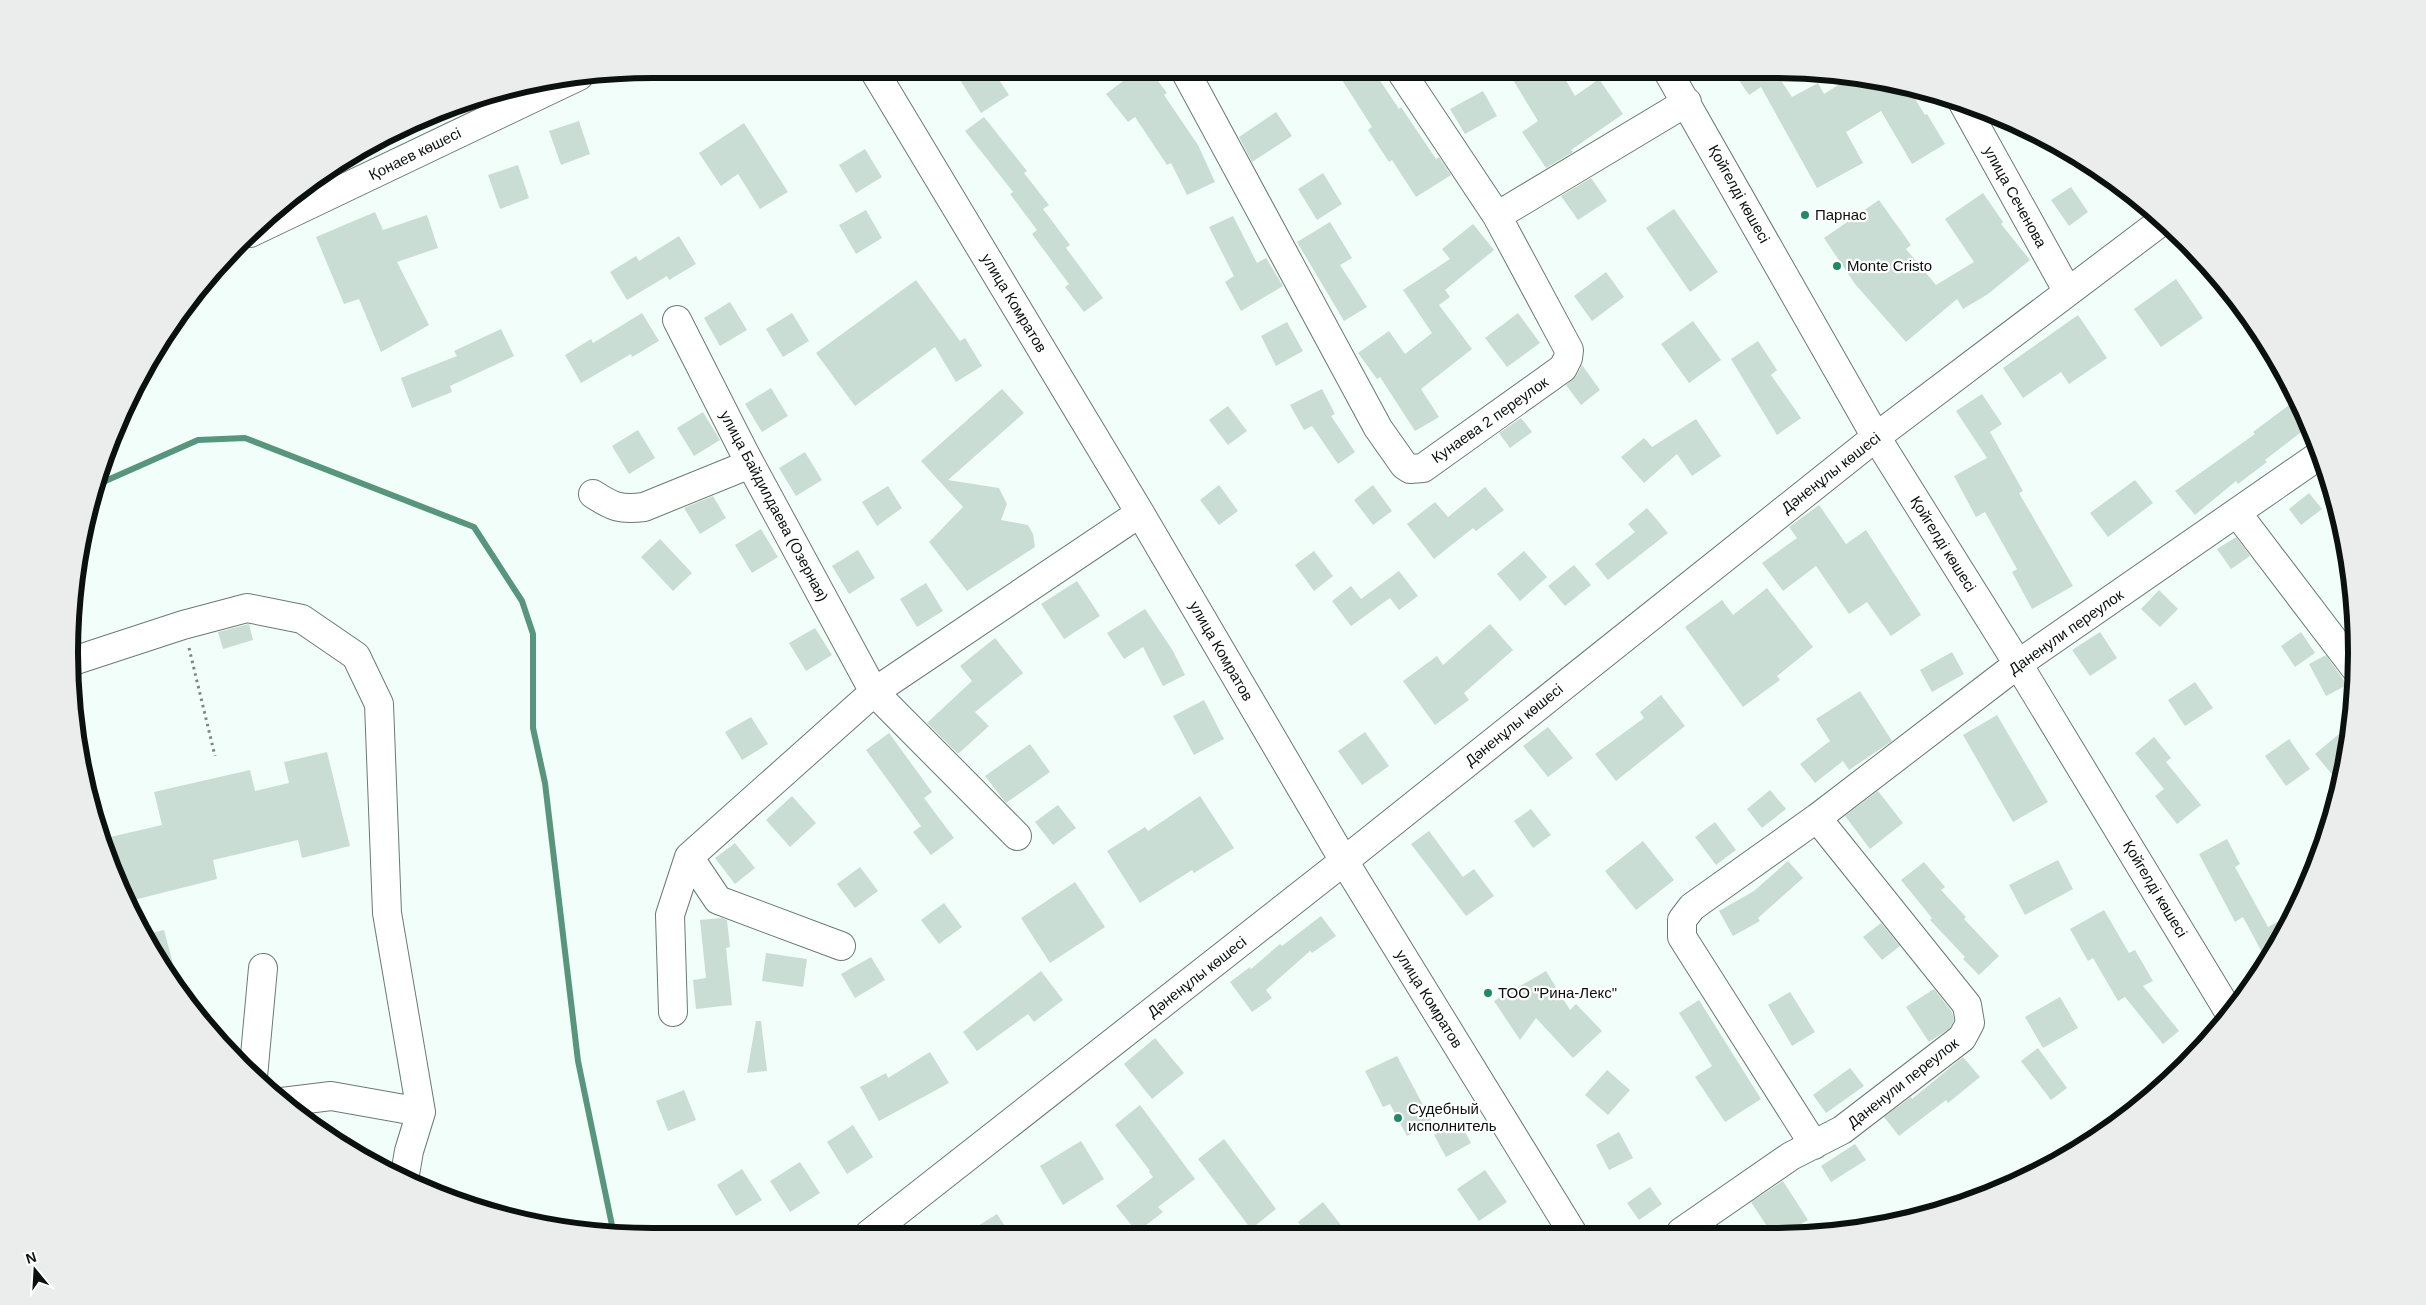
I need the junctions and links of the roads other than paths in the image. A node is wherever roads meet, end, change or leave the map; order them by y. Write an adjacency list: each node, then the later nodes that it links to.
1 (878, 78): 18 (street, улица Комратов)
2 (1189, 78): 10 (street, Кунаева 2 переулок)
3 (1405, 78): 10 (street, Кунаева 2 переулок)
4 (1672, 78): 6 (street, Қойгелді көшесі)
5 (550, 87): 8 (street, Қонаев көшесі)
6 (1687, 102): 10 (street); 14 (street, Қойгелді көшесі)
7 (1968, 112): 12 (street, улица Сеченова)
8 (319, 188): 9 (street, Қонаев көшесі)
9 (284, 211)
10 (1497, 216)
11 (2158, 224): 12 (street, Дәненұлы көшесі)
12 (2068, 292): 14 (street, Дәненұлы көшесі)
13 (677, 320): 16 (street, улица Байдилдаева (Озерная))
14 (1876, 437): 22 (street, Қойгелді көшесі); 27 (street, Дәненұлы көшесі)
15 (2315, 459): 19 (street, Даненули переулок)
16 (750, 464): 17 (street); 23 (street, улица Байдилдаева (Озерная))
17 (593, 494)
18 (1140, 513): 23 (street); 27 (street, улица Комратов)
19 (2237, 513): 21 (street); 22 (street, Даненули переулок)
20 (78, 659): 34 (street)
21 (2348, 659)
22 (2018, 664): 24 (street, Даненули переулок); 30 (street, Қойгелді көшесі)
23 (874, 692): 25 (street, улица Байдилдаева (Озерная)); 26 (street)
24 (1817, 818): 35 (street, Даненули переулок); 35 (street, Даненули переулок)
25 (1017, 836)
26 (689, 857): 28 (street); 31 (street)
27 (1344, 861): 39 (street, Дәненұлы көшесі); 40 (street, улица Комратов)
28 (841, 946)
29 (262, 968): 32 (street)
30 (2226, 1008)
31 (672, 1012)
32 (254, 1067)
33 (292, 1101): 34 (street)
34 (421, 1112): 36 (street)
35 (1814, 1145): 41 (street, Даненули переулок)
36 (409, 1151): 37 (street); 38 (street)
37 (405, 1172)
38 (417, 1177)
39 (877, 1228)
40 (1570, 1228)
41 (1687, 1228)

